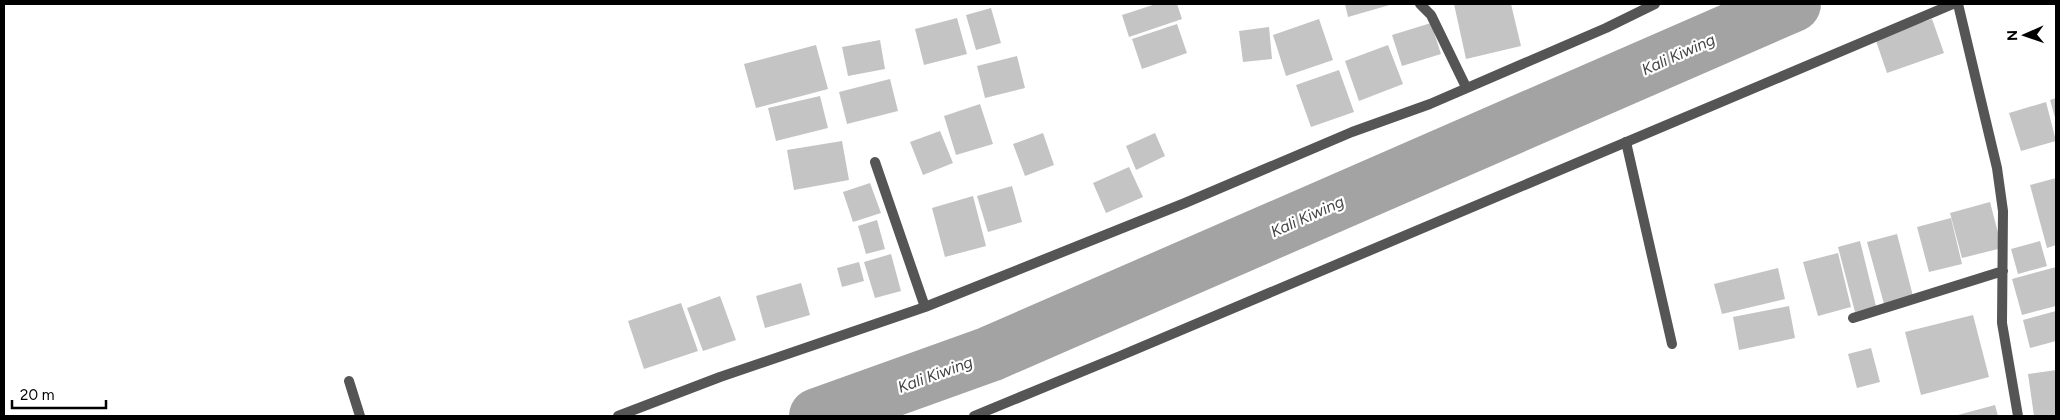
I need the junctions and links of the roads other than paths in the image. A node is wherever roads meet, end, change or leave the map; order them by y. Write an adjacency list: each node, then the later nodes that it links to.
1 (1420, 4): 5 (street)
2 (1655, 4): 5 (street)
3 (1953, 4): 6 (street)
4 (1958, 4): 8 (street)
5 (1466, 87): 9 (street)
6 (1626, 142): 11 (street); 15 (street)
7 (875, 162): 9 (street)
8 (2003, 272): 10 (street); 16 (street)
9 (925, 307): 14 (street)
10 (1853, 318)
11 (1672, 344)
12 (349, 381): 13 (street)
13 (360, 416)
14 (618, 416)
15 (974, 416)
16 (2018, 416)

